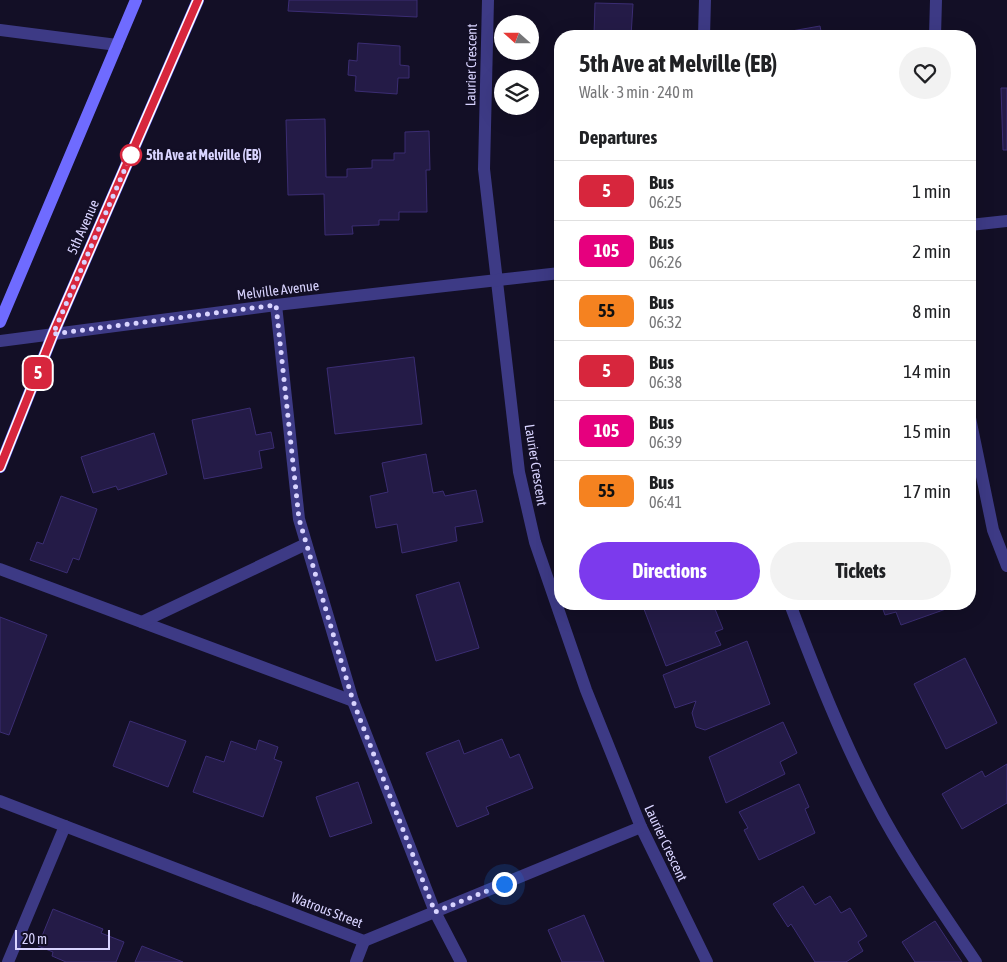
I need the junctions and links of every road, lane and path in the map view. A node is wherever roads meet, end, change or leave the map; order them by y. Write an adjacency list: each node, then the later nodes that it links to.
1 (136, 0): 9 (main road)
2 (198, 0): 16 (main road, 5th Avenue)
3 (488, 0): 13 (street, Laurier Crescent)
4 (704, 0): 7 (street)
5 (936, 0): 8 (street)
6 (0, 30): 9 (street)
7 (704, 30)
8 (935, 30)
9 (117, 45): 15 (main road)
10 (1007, 221): 11 (street)
11 (976, 224)
12 (554, 274): 13 (street, Melville Avenue)
13 (498, 280): 14 (street, Melville Avenue); 23 (street, Laurier Crescent)
14 (276, 305): 16 (street, Melville Avenue); 20 (street)
15 (0, 322)
16 (53, 334): 17 (street, Melville Avenue); 19 (main road, 5th Avenue)
17 (0, 341)
18 (976, 447): 21 (street)
19 (0, 467)
20 (306, 544): 26 (street); 27 (street)
21 (1007, 566)
22 (0, 569): 26 (street)
23 (554, 597)
24 (558, 610): 30 (street, Laurier Crescent)
25 (792, 610): 37 (street)
26 (142, 622): 27 (street)
27 (353, 701): 31 (street)
28 (0, 801): 29 (street, Watrous Street)
29 (65, 826): 32 (street, Watrous Street); 33 (street)
30 (641, 827): 31 (street, Watrous Street); 36 (street, Laurier Crescent)
31 (435, 912): 32 (street, Watrous Street); 35 (street)
32 (364, 941): 34 (street)
33 (8, 962)
34 (356, 962)
35 (461, 962)
36 (707, 962)
37 (976, 962)

